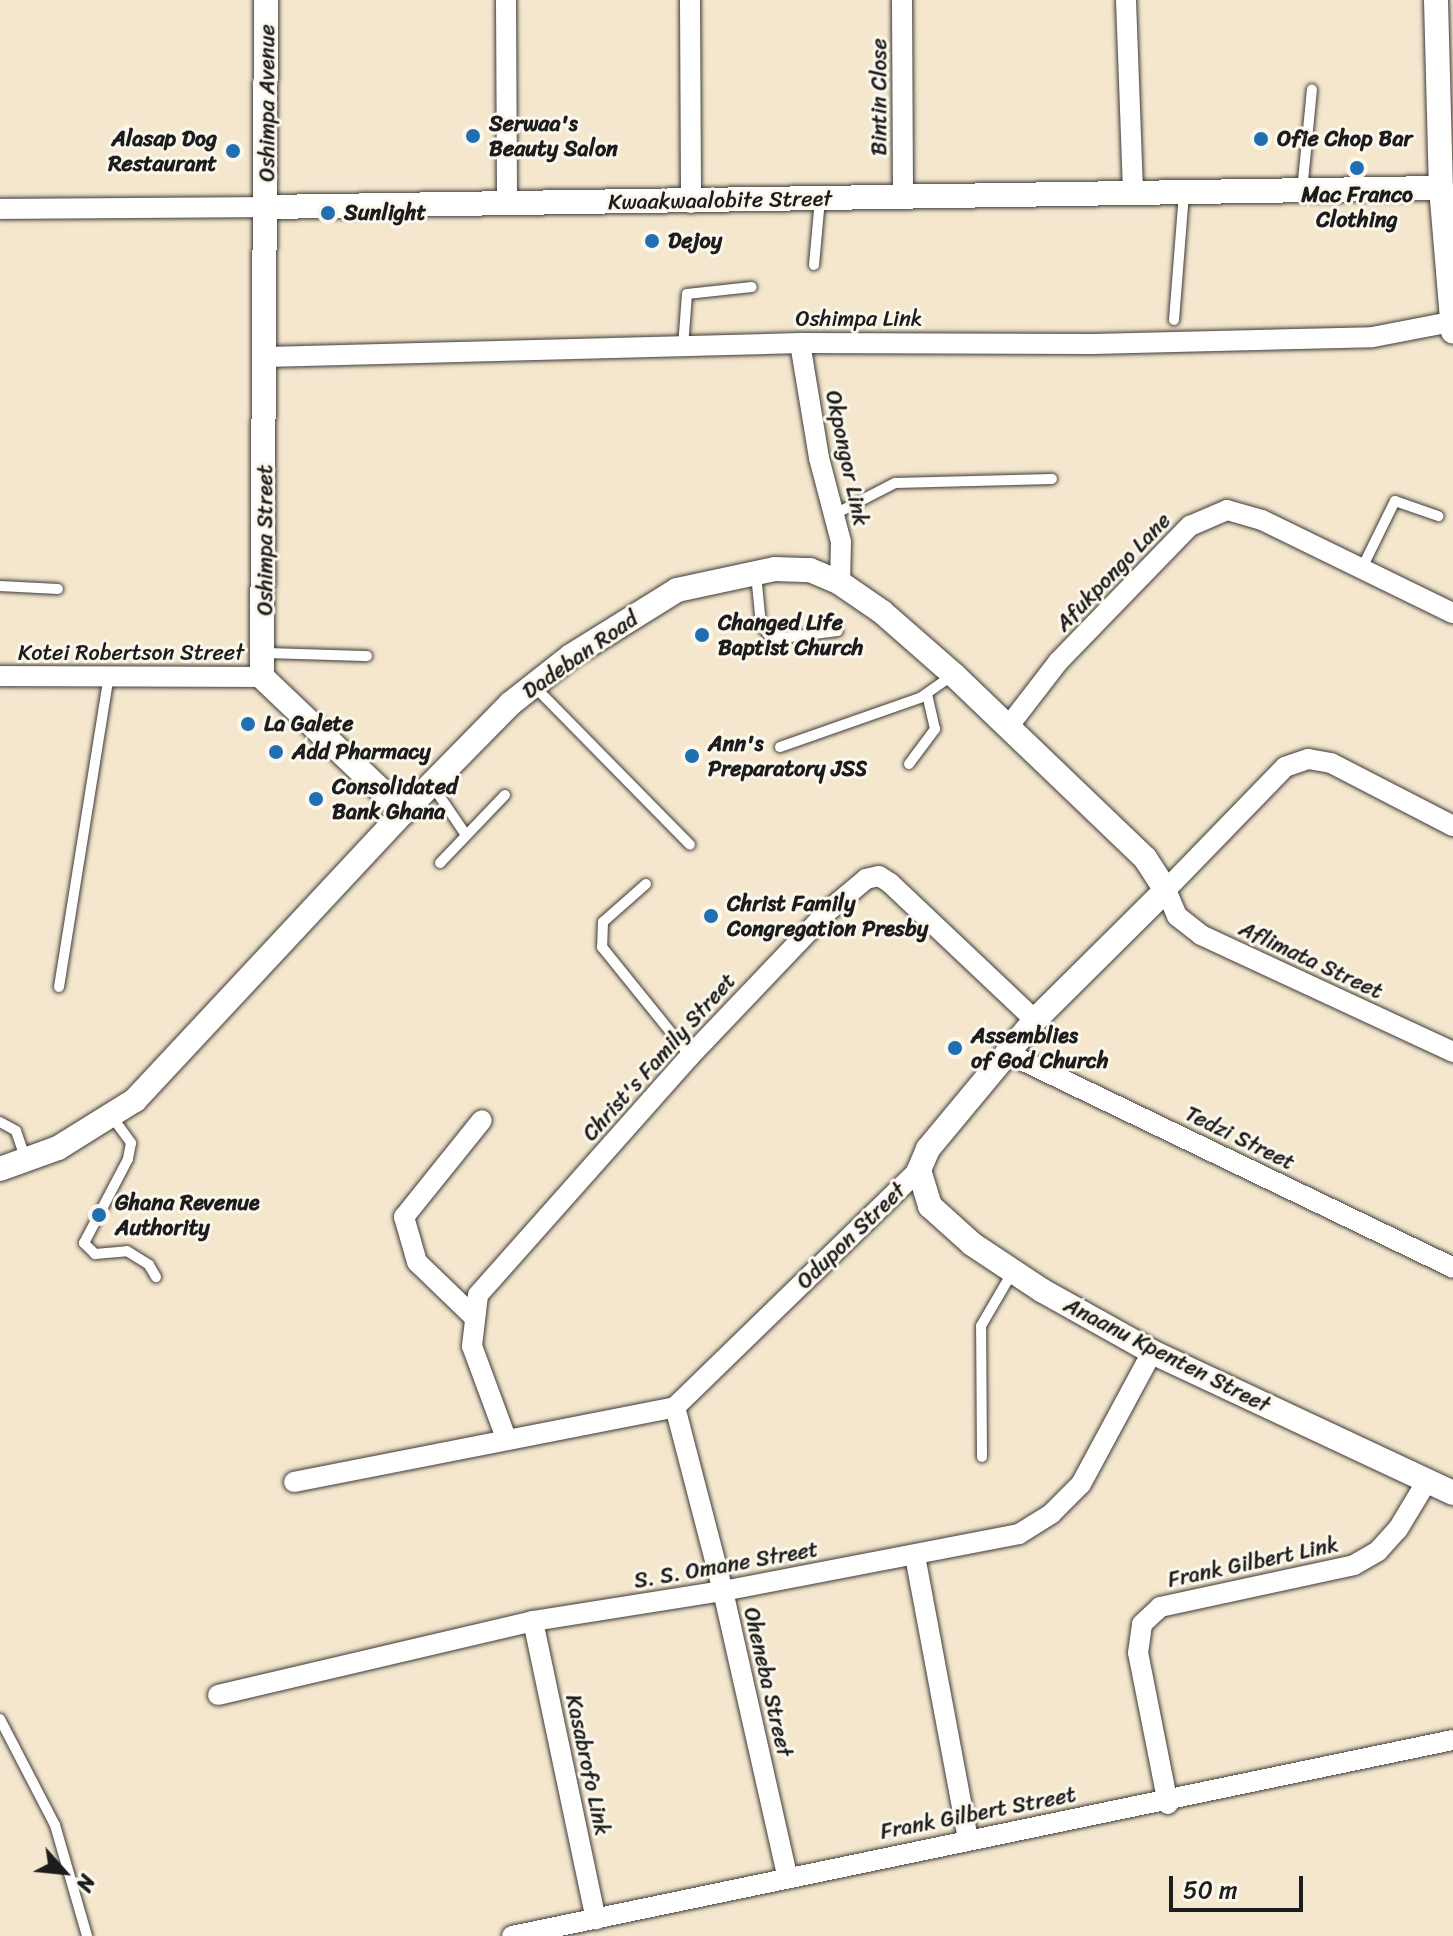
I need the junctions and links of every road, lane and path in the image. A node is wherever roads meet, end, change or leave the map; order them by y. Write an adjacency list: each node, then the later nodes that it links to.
1 (266, 0): 17 (street, Oshimpa Avenue)
2 (506, 0): 15 (street)
3 (690, 0): 16 (street)
4 (902, 0): 13 (street, Bintin Close)
5 (1126, 0): 11 (street)
6 (1436, 0): 7 (street)
7 (1445, 42): 9 (street)
8 (1312, 89): 10 (lane)
9 (1441, 188): 10 (street, Kwaakwaalobite Street); 22 (street)
10 (1302, 191): 12 (street, Kwaakwaalobite Street)
11 (1133, 193): 12 (street, Kwaakwaalobite Street); 13 (street, Kwaakwaalobite Street)
12 (1184, 193): 21 (lane)
13 (903, 194): 14 (street, Kwaakwaalobite Street)
14 (820, 199): 16 (street, Kwaakwaalobite Street); 19 (lane)
15 (507, 203): 16 (street, Kwaakwaalobite Street); 17 (street, Kwaakwaalobite Street)
16 (691, 203)
17 (267, 207): 18 (street, Kwaakwaalobite Street); 25 (street, Oshimpa Street)
18 (0, 209)
19 (814, 265)
20 (752, 287): 24 (lane)
21 (1174, 320)
22 (1452, 327): 23 (street, Oshimpa Link)
23 (800, 343): 24 (street, Oshimpa Link); 27 (street, Okpongor Link)
24 (683, 349): 25 (street, Oshimpa Link)
25 (266, 357): 37 (street, Oshimpa Street)
26 (1052, 479): 27 (lane)
27 (835, 514): 31 (street, Okpongor Link)
28 (1438, 516): 29 (lane)
29 (1361, 570): 34 (street, Afukpongo Lane); 43 (street, Afukpongo Lane)
30 (755, 572): 31 (street, Dadeban Road); 35 (lane); 41 (street, Dadeban Road)
31 (840, 583): 39 (street, Dadeban Road)
32 (0, 586): 33 (lane)
33 (58, 589)
34 (1453, 613)
35 (838, 631)
36 (367, 656): 37 (lane)
37 (263, 665): 38 (street, Kotei Robertson Street); 48 (street)
38 (109, 674): 40 (street, Kotei Robertson Street); 55 (lane)
39 (954, 675): 42 (lane); 43 (street, Dadeban Road)
40 (0, 676)
41 (534, 685): 46 (street, Dadeban Road); 51 (lane)
42 (927, 694): 44 (lane); 45 (lane)
43 (1008, 727): 54 (street, Dadeban Road)
44 (780, 747)
45 (909, 764)
46 (432, 785): 48 (street, Dadeban Road); 50 (lane)
47 (505, 795): 50 (lane)
48 (404, 812): 60 (street, Dadeban Road)
49 (1453, 826): 54 (street, Odupon Street)
50 (466, 835): 52 (lane)
51 (690, 845)
52 (440, 863)
53 (646, 884): 59 (lane)
54 (1166, 890): 56 (street, Odupon Street); 58 (street, Aflimata Street)
55 (59, 987)
56 (1035, 1020): 57 (street, Odupon Street); 59 (street, Christ's Family Street)
57 (1005, 1052): 65 (street, Odupon Street); 66 (street, Tedzi Street)
58 (1453, 1052)
59 (690, 1056): 69 (street, Christ's Family Street)
60 (113, 1118): 63 (street, Dadeban Road); 68 (lane)
61 (482, 1120): 69 (street)
62 (0, 1122): 63 (lane)
63 (26, 1162): 64 (street, Dadeban Road)
64 (0, 1169)
65 (919, 1170): 67 (street, Anaanu Kpenten Street); 71 (street, Odupon Street)
66 (1453, 1268)
67 (1013, 1271): 70 (street, Anaanu Kpenten Street); 73 (lane)
68 (156, 1277)
69 (472, 1315): 72 (street)
70 (1152, 1352): 74 (street, Anaanu Kpenten Street); 77 (street, S. S. Omane Street)
71 (675, 1407): 72 (street); 78 (street, Oheneba Street)
72 (506, 1438): 75 (street)
73 (982, 1457)
74 (1427, 1481): 76 (street, Anaanu Kpenten Street); 83 (street, Frank Gilbert Link)
75 (294, 1482)
76 (1453, 1493)
77 (915, 1556): 78 (street, S. S. Omane Street); 84 (street)
78 (723, 1591): 79 (street, S. S. Omane Street); 85 (street, Oheneba Street)
79 (533, 1621): 80 (street, S. S. Omane Street); 86 (street, Kasabrofo Link)
80 (218, 1695)
81 (0, 1719): 87 (lane)
82 (1453, 1740): 83 (street, Frank Gilbert Street)
83 (1168, 1804): 84 (street, Frank Gilbert Street)
84 (968, 1838): 85 (street, Frank Gilbert Street)
85 (787, 1875): 86 (street, Frank Gilbert Street)
86 (596, 1919): 88 (street, Frank Gilbert Street)
87 (87, 1936)
88 (512, 1936)

